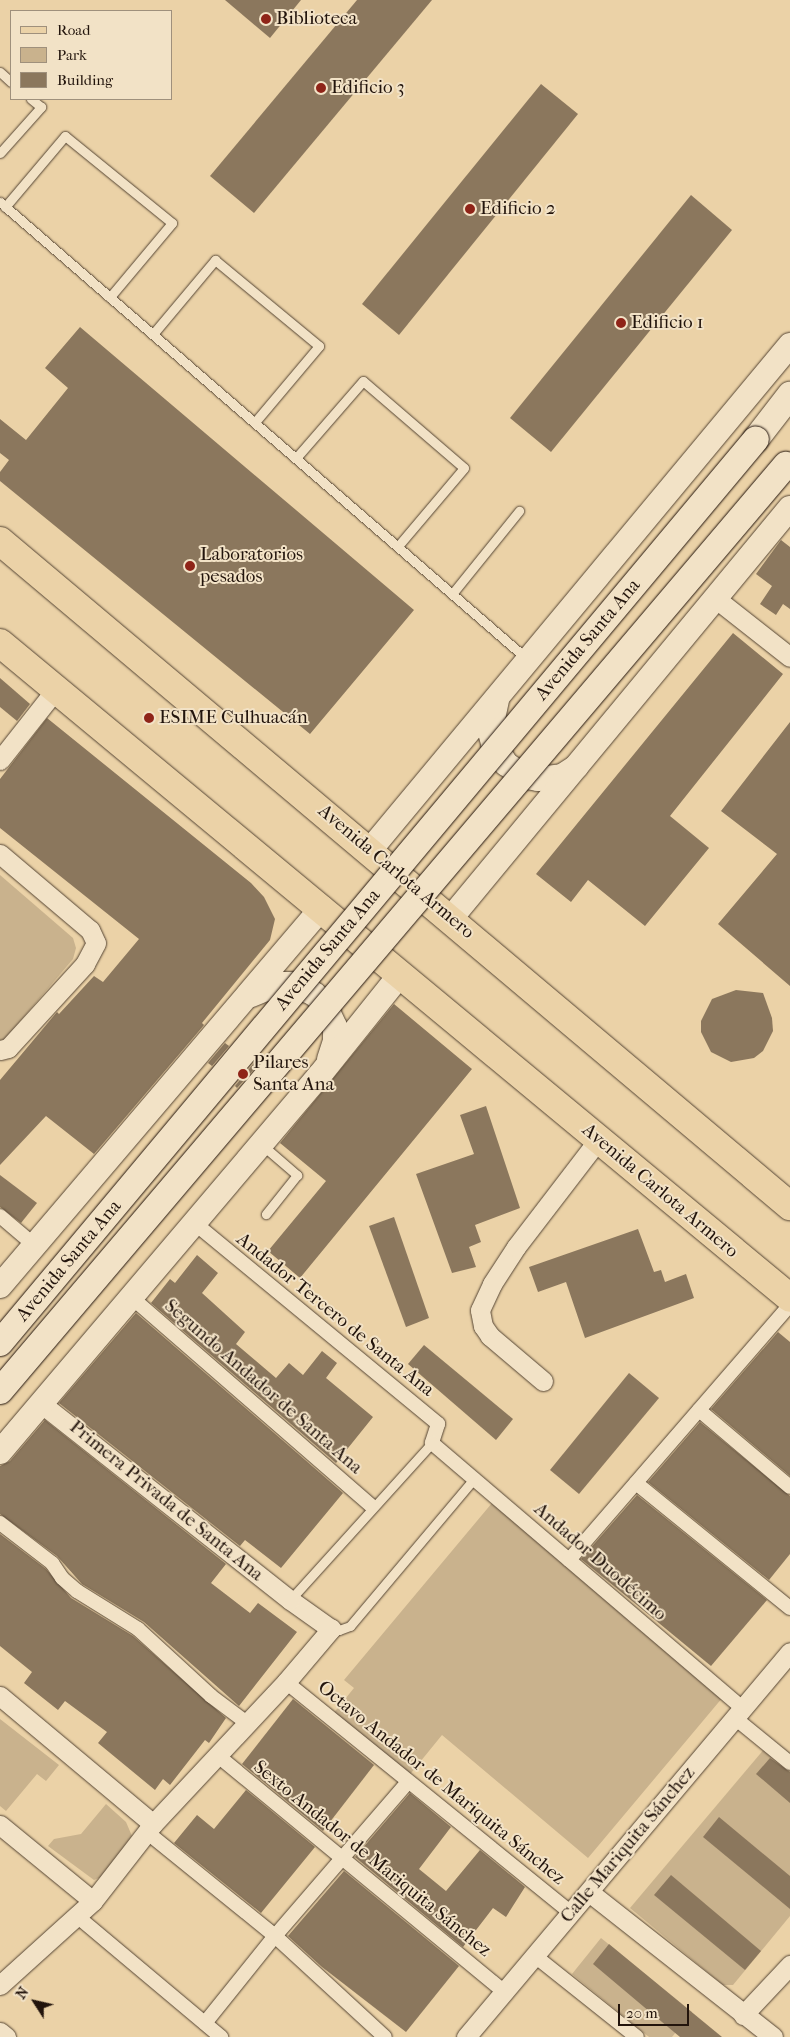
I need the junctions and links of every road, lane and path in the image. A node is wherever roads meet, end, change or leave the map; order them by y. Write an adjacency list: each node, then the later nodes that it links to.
1 (0, 72): 2 (lane)
2 (10, 81)
3 (32, 100): 4 (lane)
4 (0, 153)
5 (2, 204): 6 (lane); 6 (lane)
6 (110, 296): 7 (lane)
7 (153, 334): 10 (lane); 10 (lane)
8 (790, 345): 21 (street, Avenida Santa Ana)
9 (790, 395): 45 (main road, Avenida Santa Ana, bridge)
10 (256, 422): 11 (lane)
11 (296, 458): 16 (lane); 16 (lane)
12 (788, 462): 47 (main road, Avenida Santa Ana, bridge)
13 (790, 508): 18 (street)
14 (519, 511): 17 (lane)
15 (0, 541): 26 (main road, Avenida Carlota Armero)
16 (398, 546): 17 (lane)
17 (452, 594): 21 (lane)
18 (715, 598): 20 (street); 25 (street)
19 (0, 643): 22 (main road, Avenida Carlota Armero)
20 (790, 656)
21 (529, 660): 23 (street, Avenida Santa Ana)
22 (56, 689): 24 (street); 28 (main road, Avenida Carlota Armero)
23 (499, 696): 25 (street); 26 (street, Avenida Santa Ana)
24 (0, 760)
25 (582, 763): 29 (street)
26 (370, 850): 29 (main road, Avenida Carlota Armero)
27 (0, 854): 32 (street)
28 (322, 908): 30 (main road, Avenida Carlota Armero); 31 (street, Avenida Santa Ana)
29 (451, 918): 36 (main road, Avenida Carlota Armero)
30 (400, 975): 33 (street); 34 (main road, Avenida Carlota Armero)
31 (240, 1005): 33 (street); 40 (street, Avenida Santa Ana)
32 (0, 1050)
33 (319, 1076): 35 (street)
34 (598, 1140): 43 (main road, Avenida Carlota Armero); 46 (street)
35 (260, 1144): 37 (lane); 39 (street)
36 (790, 1206)
37 (266, 1214)
38 (0, 1216): 40 (street)
39 (192, 1222): 42 (street); 50 (street, Andador Tercero de Santa Ana)
40 (33, 1244): 41 (street, Avenida Santa Ana)
41 (0, 1286)
42 (130, 1296): 48 (street); 55 (street, Segundo Andador de Santa Ana)
43 (790, 1298)
44 (790, 1305): 49 (street)
45 (0, 1343)
46 (544, 1381)
47 (0, 1391)
48 (41, 1403): 51 (street); 58 (street, Primera Privada de Santa Ana)
49 (699, 1410): 53 (street); 54 (street)
50 (432, 1443): 52 (street, Andador Duodécimo); 55 (lane)
51 (0, 1452)
52 (474, 1478): 57 (street, Andador Duodécimo); 60 (lane)
53 (636, 1483): 57 (street); 59 (street)
54 (790, 1487)
55 (372, 1506): 58 (lane)
56 (0, 1523): 65 (street)
57 (569, 1560): 64 (street, Andador Duodécimo)
58 (290, 1600): 60 (street, Primera Privada de Santa Ana)
59 (790, 1608)
60 (331, 1628): 62 (street)
61 (790, 1652): 64 (street, Calle Mariquita Sánchez)
62 (286, 1682): 65 (street); 68 (street, Octavo Andador de Mariquita Sánchez)
63 (0, 1696): 70 (street)
64 (739, 1714): 67 (street, Andador Duodécimo); 72 (street, Calle Mariquita Sánchez)
65 (247, 1723): 66 (street)
66 (217, 1755): 70 (street); 71 (street, Sexto Andador de Mariquita Sánchez)
67 (790, 1763)
68 (408, 1782): 71 (street); 74 (street, Octavo Andador de Mariquita Sánchez)
69 (0, 1825): 73 (street)
70 (150, 1828): 73 (street); 76 (street)
71 (342, 1861): 76 (street); 80 (street, Sexto Andador de Mariquita Sánchez)
72 (589, 1892): 74 (street, Calle Mariquita Sánchez); 81 (street)
73 (93, 1901): 75 (street)
74 (571, 1913): 77 (street, Calle Mariquita Sánchez)
75 (78, 1917): 79 (street); 82 (street)
76 (274, 1936): 82 (street); 86 (street)
77 (535, 1956): 80 (street, Calle Mariquita Sánchez); 88 (street)
78 (790, 1965): 81 (street)
79 (0, 1985)
80 (504, 1992): 87 (street, Calle Mariquita Sánchez)
81 (743, 2015): 89 (street)
82 (205, 2023): 85 (street)
83 (0, 2032): 84 (street)
84 (6, 2037)
85 (222, 2037)
86 (384, 2037)
87 (466, 2037)
88 (637, 2037)
89 (773, 2037)

